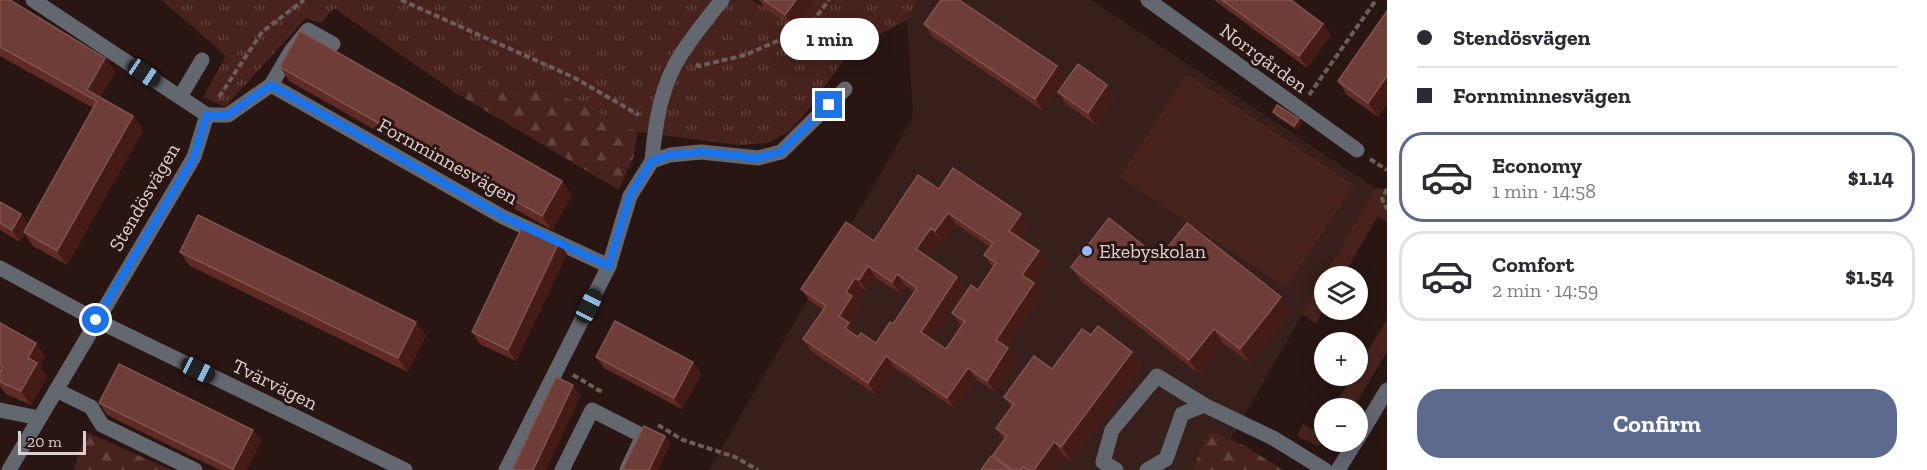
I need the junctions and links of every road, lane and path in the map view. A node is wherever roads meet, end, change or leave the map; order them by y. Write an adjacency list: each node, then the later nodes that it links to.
1 (33, 0): 13 (street)
2 (304, 0): 15 (path)
3 (401, 0): 16 (path)
4 (722, 0): 9 (street)
5 (829, 0): 9 (path)
6 (1148, 0): 14 (street, Norrgården)
7 (1376, 0): 14 (path)
8 (333, 44): 11 (street)
9 (680, 54): 16 (street)
10 (202, 60): 13 (street)
11 (271, 85): 15 (street); 21 (street, Fornminnesvägen)
12 (845, 89): 18 (street)
13 (180, 98): 15 (street)
14 (1298, 109): 17 (street, Norrgården)
15 (207, 115): 23 (street, Stendösvägen)
16 (656, 124): 18 (street)
17 (1356, 150)
18 (652, 161): 21 (street)
19 (1387, 189): 20 (path)
20 (1387, 209)
21 (609, 266): 34 (street)
22 (0, 268): 23 (street, Tvärvägen)
23 (96, 320): 24 (street, Stendösvägen); 33 (street, Tvärvägen)
24 (56, 390): 28 (street, Stendösvägen); 32 (street)
25 (1387, 390): 29 (street)
26 (1204, 405): 37 (street); 38 (street); 39 (street)
27 (0, 410): 28 (street)
28 (39, 418): 31 (street, Stendösvägen)
29 (1368, 422)
30 (1349, 452): 40 (street)
31 (9, 470)
32 (195, 470)
33 (405, 470)
34 (506, 470)
35 (562, 470): 36 (street)
36 (627, 470)
37 (1116, 470)
38 (1147, 470)
39 (1325, 470)
40 (1338, 470)

